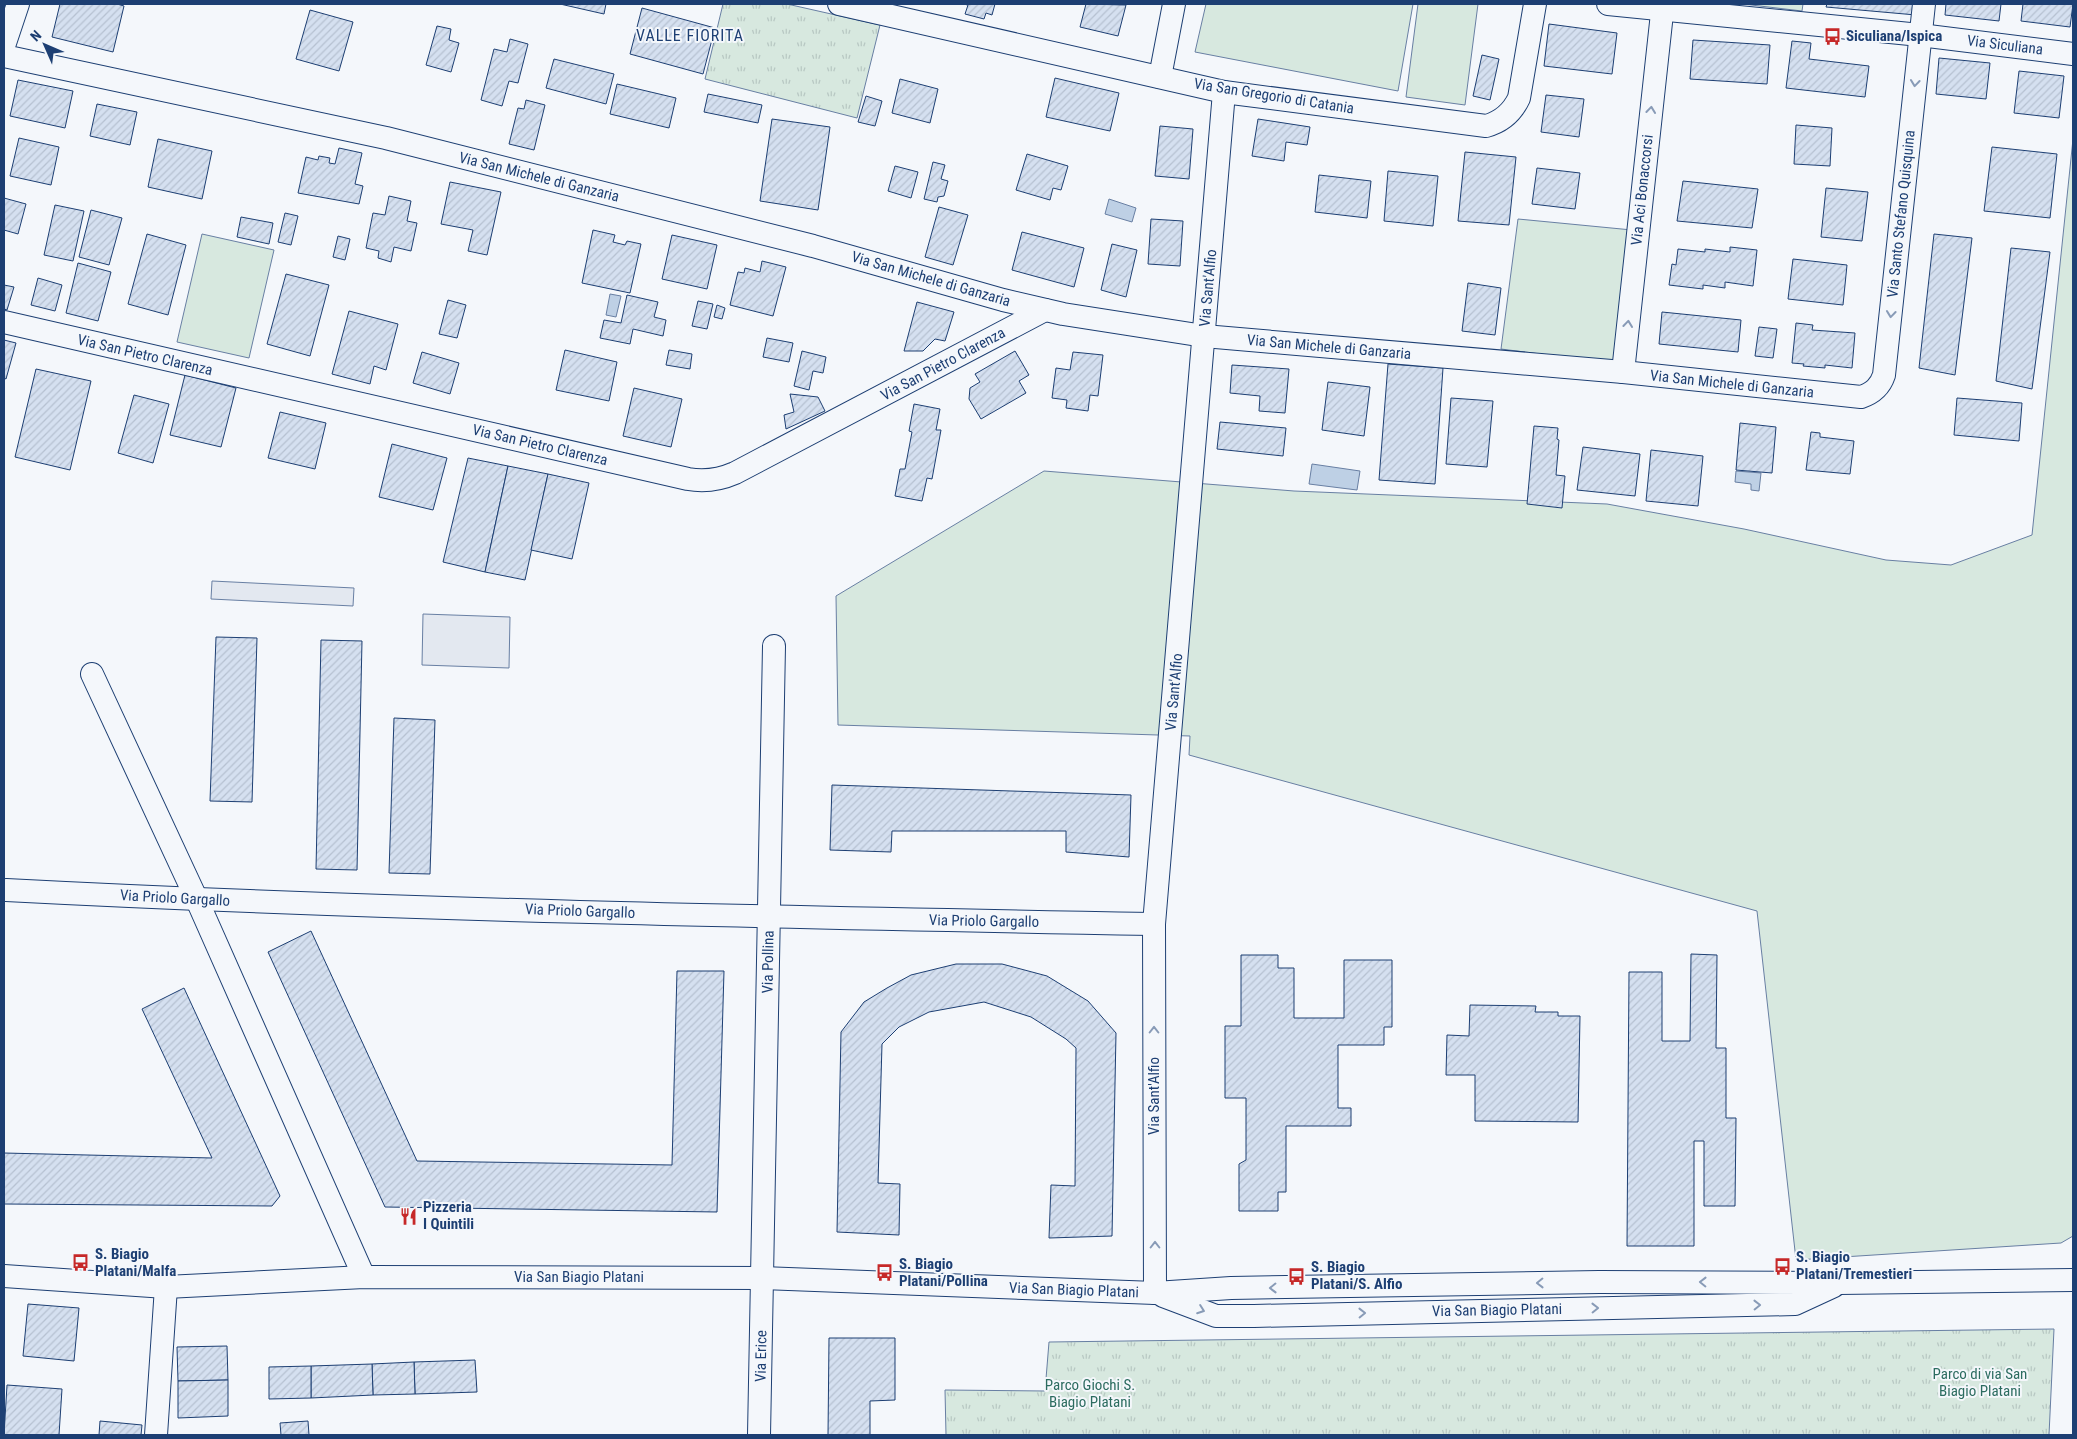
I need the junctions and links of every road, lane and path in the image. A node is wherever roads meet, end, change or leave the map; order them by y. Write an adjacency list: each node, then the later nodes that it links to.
1 (18, 4): 9 (street)
2 (839, 4): 12 (street, Via San Gregorio di Catania)
3 (1174, 4): 12 (street)
4 (1535, 4): 13 (street, Via San Gregorio di Catania)
5 (1608, 4): 7 (street, Via Siculiana)
6 (1924, 4): 8 (street, Via Santo Stefano Quisquina)
7 (1662, 6): 8 (street, Via Siculiana); 17 (street, Via Aci Bonaccorsi, one-way to 7)
8 (1920, 35): 10 (street, Via Siculiana); 18 (street, Via Santo Stefano Quisquina, one-way to 18)
9 (4, 46)
10 (2073, 54)
11 (4, 56): 14 (street, Via San Michele di Ganzaria)
12 (1160, 77): 13 (street, Via San Gregorio di Catania)
13 (1224, 92): 16 (street, Via Sant'Alfio)
14 (1046, 310): 15 (street, Via San Pietro Clarenza); 16 (street, Via San Michele di Ganzaria)
15 (4, 322)
16 (1204, 336): 17 (street, Via San Michele di Ganzaria); 24 (street, Via Sant'Alfio)
17 (1623, 372): 18 (street, Via San Michele di Ganzaria)
18 (1874, 391)
19 (774, 646): 23 (street, Via Pollina)
20 (92, 674): 22 (street)
21 (6, 890): 22 (street, Via Priolo Gargallo)
22 (197, 900): 23 (street, Via Priolo Gargallo); 26 (street)
23 (769, 916): 24 (street, Via Priolo Gargallo); 27 (street, Via Pollina)
24 (1154, 924): 32 (street, Via Sant'Alfio, one-way to 24)
25 (4, 1276): 30 (street, Via San Biagio Platani)
26 (364, 1277): 27 (street, Via San Biagio Platani); 30 (street, Via San Biagio Platani)
27 (762, 1278): 32 (street, Via San Biagio Platani); 35 (street, Via Erice)
28 (2073, 1280): 29 (street, Via San Biagio Platani)
29 (1839, 1283): 31 (street, Via San Biagio Platani, one-way to 31); 33 (street, Via San Biagio Platani, one-way to 29)
30 (166, 1286): 34 (street)
31 (1231, 1288): 32 (street, Via San Biagio Platani); 33 (street)
32 (1155, 1293): 33 (street, Via San Biagio Platani, one-way to 33)
33 (1234, 1316)
34 (156, 1435)
35 (759, 1435)

